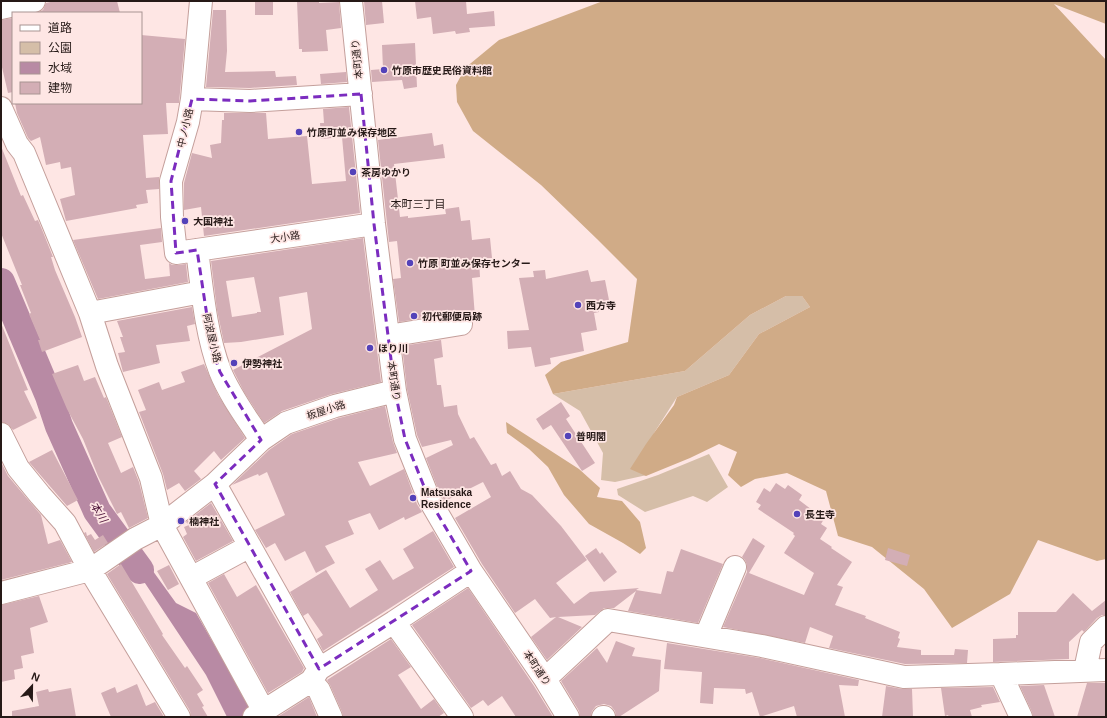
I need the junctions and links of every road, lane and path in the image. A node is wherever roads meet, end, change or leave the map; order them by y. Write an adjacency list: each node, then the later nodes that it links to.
1 (34, 1): 4 (street)
2 (201, 1): 6 (street, 中ノ小路)
3 (351, 1): 5 (street, 本町通り)
4 (1, 8)
5 (361, 94): 6 (street); 8 (street, 本町通り)
6 (192, 99): 9 (street, 中ノ小路)
7 (1, 108): 11 (street)
8 (374, 224): 9 (street, 大小路); 13 (street, 本町通り)
9 (187, 252): 10 (street, 阿波屋小路)
10 (202, 292): 11 (street); 16 (street, 阿波屋小路)
11 (90, 313): 18 (street)
12 (461, 324): 13 (street)
13 (388, 336): 14 (street, 本町通り)
14 (395, 391): 16 (street, 板屋小路); 22 (street, 本町通り)
15 (1, 434): 21 (street)
16 (261, 440): 17 (street, 板屋小路)
17 (215, 484): 18 (street, 板屋小路); 19 (street)
18 (162, 525): 21 (street, 板屋小路); 23 (street)
19 (250, 546): 23 (street); 30 (street)
20 (735, 567): 27 (street)
21 (90, 570): 24 (street); 33 (street)
22 (471, 571): 25 (street); 31 (street, 本町通り)
23 (191, 578): 32 (street)
24 (1, 593)
25 (394, 622): 30 (street); 35 (street)
26 (1106, 627): 28 (street)
27 (706, 636): 29 (street); 31 (street)
28 (1096, 670): 29 (street)
29 (1002, 674): 37 (street)
30 (315, 675): 32 (street); 34 (street)
31 (545, 679): 36 (street, 本町通り)
32 (260, 715)
33 (179, 717)
34 (331, 717)
35 (462, 717)
36 (568, 717)
37 (1021, 717)

